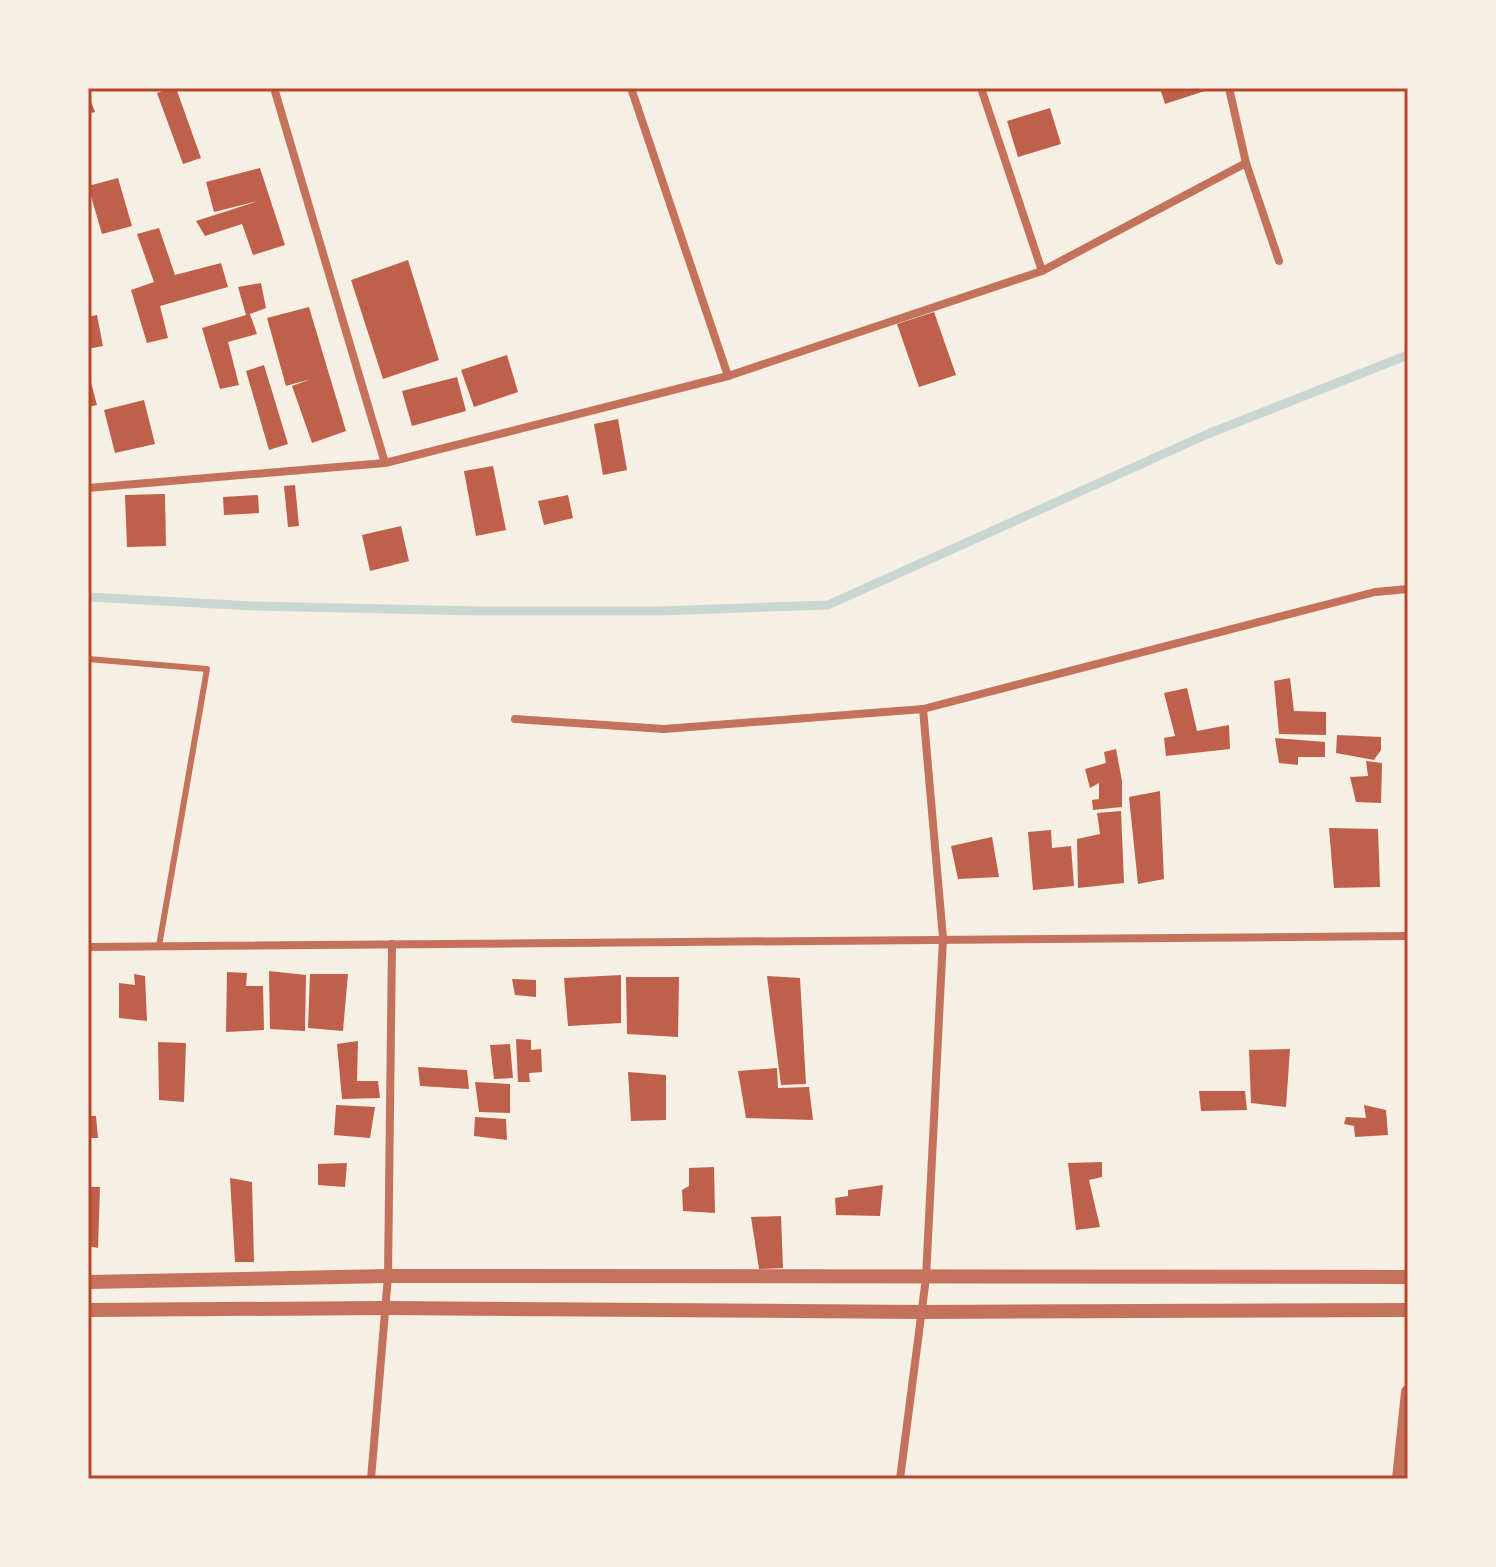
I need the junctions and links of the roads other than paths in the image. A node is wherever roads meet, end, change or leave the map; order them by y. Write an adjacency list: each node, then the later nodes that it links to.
1 (274, 88): 9 (street)
2 (631, 88): 8 (street)
3 (981, 88): 7 (street)
4 (1229, 88): 5 (street)
5 (1246, 163): 6 (street); 7 (street)
6 (1279, 261)
7 (1042, 271): 8 (street)
8 (728, 376): 9 (street)
9 (385, 463): 10 (street)
10 (88, 488)
11 (1408, 589): 13 (street)
12 (88, 659): 18 (lane)
13 (923, 709): 14 (street); 16 (street)
14 (515, 719)
15 (1408, 936): 16 (street)
16 (943, 938): 17 (street); 22 (street)
17 (392, 944): 18 (street); 20 (street)
18 (159, 946): 19 (street)
19 (88, 947)
20 (388, 1276): 22 (street); 23 (street); 24 (street)
21 (1408, 1277): 22 (street)
22 (926, 1278): 27 (street)
23 (88, 1282)
24 (386, 1308): 25 (street); 27 (street); 29 (street)
25 (88, 1310)
26 (1408, 1310): 27 (street)
27 (921, 1312): 30 (street)
28 (1408, 1392): 31 (street)
29 (371, 1479)
30 (900, 1479)
31 (1399, 1479)

